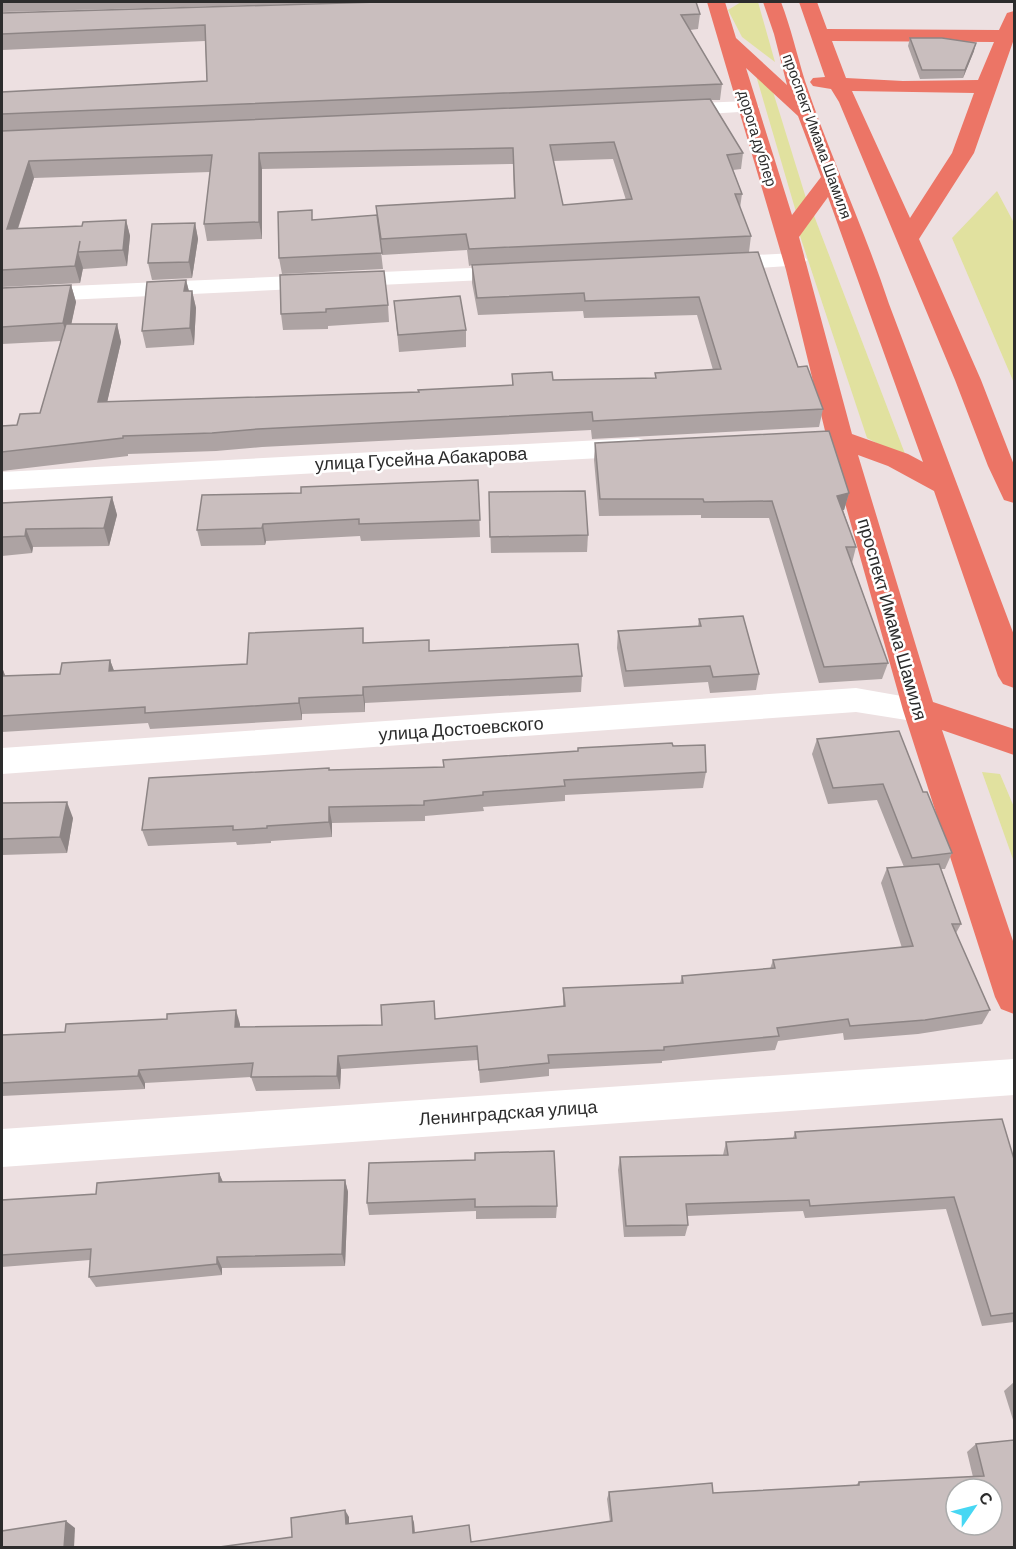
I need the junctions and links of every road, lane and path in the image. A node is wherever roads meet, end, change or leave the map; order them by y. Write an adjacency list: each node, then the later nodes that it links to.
1 (716, 2): 7 (main road, дорога дублер)
2 (772, 2): 8 (main road, проспект Имама Шамиля)
3 (808, 2): 5 (main road)
4 (1014, 17): 6 (main road)
5 (821, 35): 6 (main road); 9 (main road)
6 (1011, 36): 10 (main road)
7 (728, 40): 11 (main road, дорога дублер); 13 (main road)
8 (795, 80): 9 (main road); 13 (main road, проспект Имама Шамиля)
9 (838, 84): 10 (main road); 15 (main road)
10 (986, 86): 15 (main road)
11 (749, 107): 12 (street); 16 (main road, дорога дублер)
12 (654, 111)
13 (810, 117): 14 (main road, проспект Имама Шамиля)
14 (831, 178): 16 (main road); 25 (main road, проспект Имама Шамиля)
15 (908, 238): 23 (main road)
16 (792, 248): 17 (street); 21 (main road, проспект Имама Шамиля)
17 (699, 264)
18 (545, 271): 19 (street)
19 (2, 296)
20 (813, 438): 21 (street)
21 (840, 439): 25 (main road); 28 (main road, проспект Имама Шамиля)
22 (658, 446): 24 (street, улица Гусейна Абакарова)
23 (1007, 471): 26 (main road)
24 (2, 481)
25 (946, 486): 27 (main road, проспект Имама Шамиля)
26 (1014, 494)
27 (1014, 676)
28 (919, 710): 29 (main road); 30 (street, улица Достоевского); 31 (main road, проспект Имама Шамиля)
29 (1014, 742)
30 (2, 761)
31 (1014, 997)
32 (1014, 1077): 33 (street, Ленинградская улица)
33 (2, 1148)

